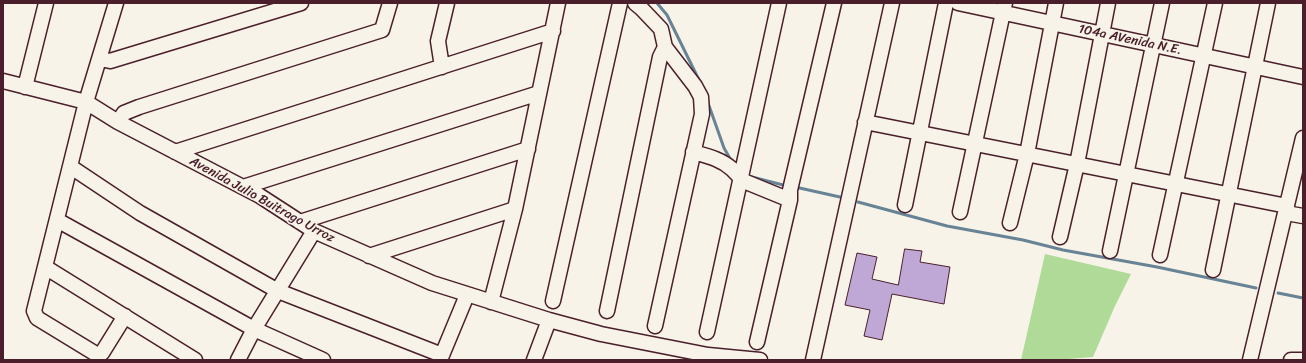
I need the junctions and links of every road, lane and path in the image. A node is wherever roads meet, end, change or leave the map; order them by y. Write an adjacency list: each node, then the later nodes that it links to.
1 (46, 3): 31 (street)
2 (116, 3): 26 (street)
3 (301, 3): 26 (street)
4 (390, 3): 34 (street)
5 (446, 3): 27 (street)
6 (558, 3): 21 (street)
7 (620, 3): 68 (street)
8 (635, 3): 24 (street)
9 (779, 3): 45 (street)
10 (834, 3): 49 (street)
11 (892, 3): 35 (street)
12 (946, 3): 36 (street)
13 (958, 3): 19 (street, 104a AVenida N.E.)
14 (1056, 3): 20 (street)
15 (1108, 3): 22 (street)
16 (1162, 3): 23 (street)
17 (1215, 3): 25 (street)
18 (1268, 3): 28 (street)
19 (1004, 8): 20 (street, 104a AVenida N.E.); 38 (street)
20 (1052, 23): 22 (street, 104a AVenida N.E.); 42 (street)
21 (553, 31): 27 (street); 32 (street)
22 (1102, 34): 23 (street, 104a AVenida N.E.); 43 (street)
23 (1154, 45): 25 (street, 104a AVenida N.E.); 46 (street)
24 (665, 47): 41 (street); 70 (street)
25 (1203, 56): 28 (street, 104a AVenida N.E.); 47 (street)
26 (100, 59): 33 (street)
27 (442, 67): 40 (street)
28 (1255, 67): 29 (street, 104a AVenida N.E.); 50 (street)
29 (1303, 77)
30 (3, 81): 31 (street, Avenida Julio Buitrago Urroz)
31 (25, 87): 33 (street, Avenida Julio Buitrago Urroz)
32 (539, 93): 39 (street); 48 (street)
33 (86, 102): 34 (street, Avenida Julio Buitrago Urroz); 44 (street)
34 (118, 122): 40 (street, Avenida Julio Buitrago Urroz)
35 (865, 122): 36 (street); 77 (street)
36 (920, 133): 38 (street); 51 (street)
37 (1303, 138): 53 (street)
38 (975, 144): 42 (street); 54 (street)
39 (528, 150): 52 (street); 57 (street)
40 (175, 152): 48 (street, Avenida Julio Buitrago Urroz)
41 (693, 152): 45 (street); 73 (street)
42 (1027, 154): 43 (street); 58 (street)
43 (1077, 164): 46 (street); 60 (street)
44 (71, 167): 56 (street); 66 (street)
45 (741, 172): 49 (street); 75 (street)
46 (1126, 174): 47 (street); 61 (street)
47 (1175, 184): 50 (street); 62 (street)
48 (243, 187): 57 (street, Avenida Julio Buitrago Urroz)
49 (791, 189): 76 (street)
50 (1228, 194): 53 (street); 65 (street)
51 (905, 205)
52 (515, 209): 63 (street); 69 (street)
53 (1286, 210): 55 (street); 85 (street)
54 (960, 212)
55 (1303, 216)
56 (57, 220): 64 (street); 74 (street)
57 (300, 222): 59 (street, Avenida Julio Buitrago Urroz)
58 (1010, 223)
59 (314, 231): 63 (street, Avenida Julio Buitrago Urroz); 66 (street)
60 (1060, 237)
61 (1110, 251)
62 (1160, 255)
63 (368, 256): 67 (street, Avenida Julio Buitrago Urroz)
64 (45, 267): 71 (street); 71 (street)
65 (1213, 270)
66 (278, 291): 74 (street); 78 (street)
67 (467, 295): 69 (street, Avenida Julio Buitrago Urroz); 78 (street)
68 (553, 301)
69 (491, 302): 72 (street, Avenida Julio Buitrago Urroz)
70 (607, 311)
71 (124, 316): 80 (street)
72 (549, 320): 79 (street, Avenida Julio Buitrago Urroz); 83 (street)
73 (655, 326)
74 (254, 329): 81 (street); 82 (street)
75 (707, 332)
76 (757, 342)
77 (815, 355)
78 (441, 357)
79 (707, 357): 84 (street, Avenida Julio Buitrago Urroz)
80 (195, 360)
81 (238, 360)
82 (323, 360)
83 (534, 360)
84 (760, 360)
85 (1250, 360)
86 (1290, 360): 87 (street)
87 (1303, 360)

